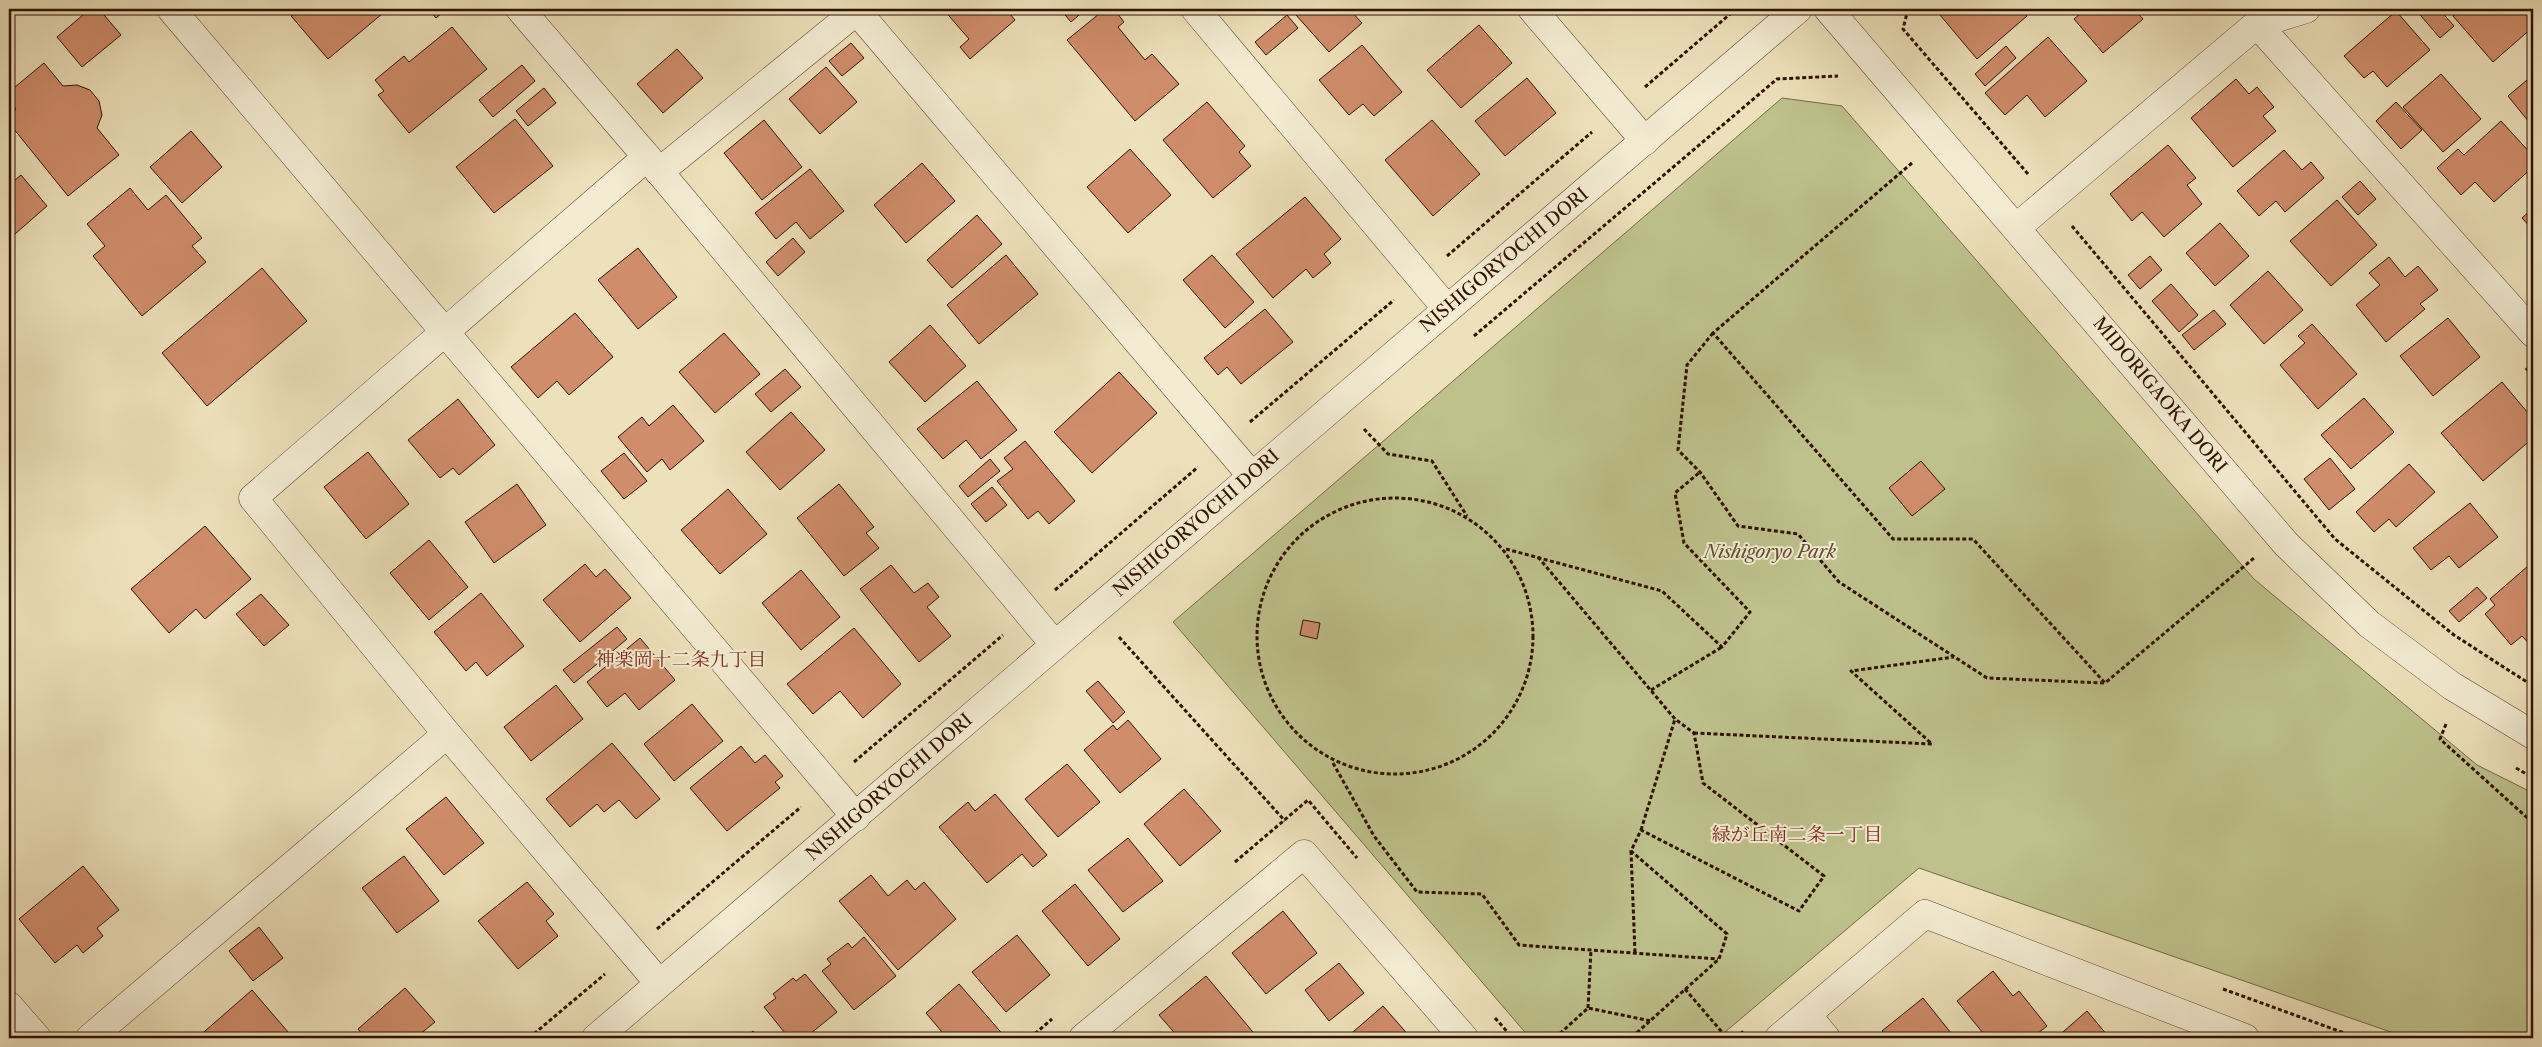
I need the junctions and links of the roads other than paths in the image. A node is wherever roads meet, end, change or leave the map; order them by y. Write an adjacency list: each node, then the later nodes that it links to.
1 (171, 9): 14 (street)
2 (520, 9): 11 (street)
3 (857, 9): 11 (street); 16 (street)
4 (1196, 9): 13 (street)
5 (1532, 9): 10 (street)
6 (1798, 9): 10 (street, NISHIGORYOCHI DORI)
7 (1828, 9): 12 (street, MIDORIGAOKA DORI)
8 (2306, 9): 9 (street)
9 (2257, 24): 12 (street); 15 (street)
10 (1645, 140): 13 (street, NISHIGORYOCHI DORI)
11 (653, 164): 14 (street); 17 (street)
12 (2017, 227): 19 (street, MIDORIGAOKA DORI)
13 (1447, 309): 16 (street, NISHIGORYOCHI DORI)
14 (446, 332): 18 (street); 20 (street)
15 (2533, 333)
16 (1251, 475): 17 (street, NISHIGORYOCHI DORI)
17 (1055, 645): 20 (street, NISHIGORYOCHI DORI)
18 (447, 734): 21 (street); 25 (street)
19 (2533, 735)
20 (856, 817): 21 (street, NISHIGORYOCHI DORI)
21 (659, 983): 26 (street, NISHIGORYOCHI DORI)
22 (9, 1006): 24 (street)
23 (1806, 1015): 29 (street); 30 (street); 31 (street)
24 (37, 1038)
25 (90, 1038)
26 (596, 1038)
27 (1083, 1038): 28 (street)
28 (1464, 1038)
29 (1779, 1038)
30 (1826, 1038)
31 (2245, 1038)

